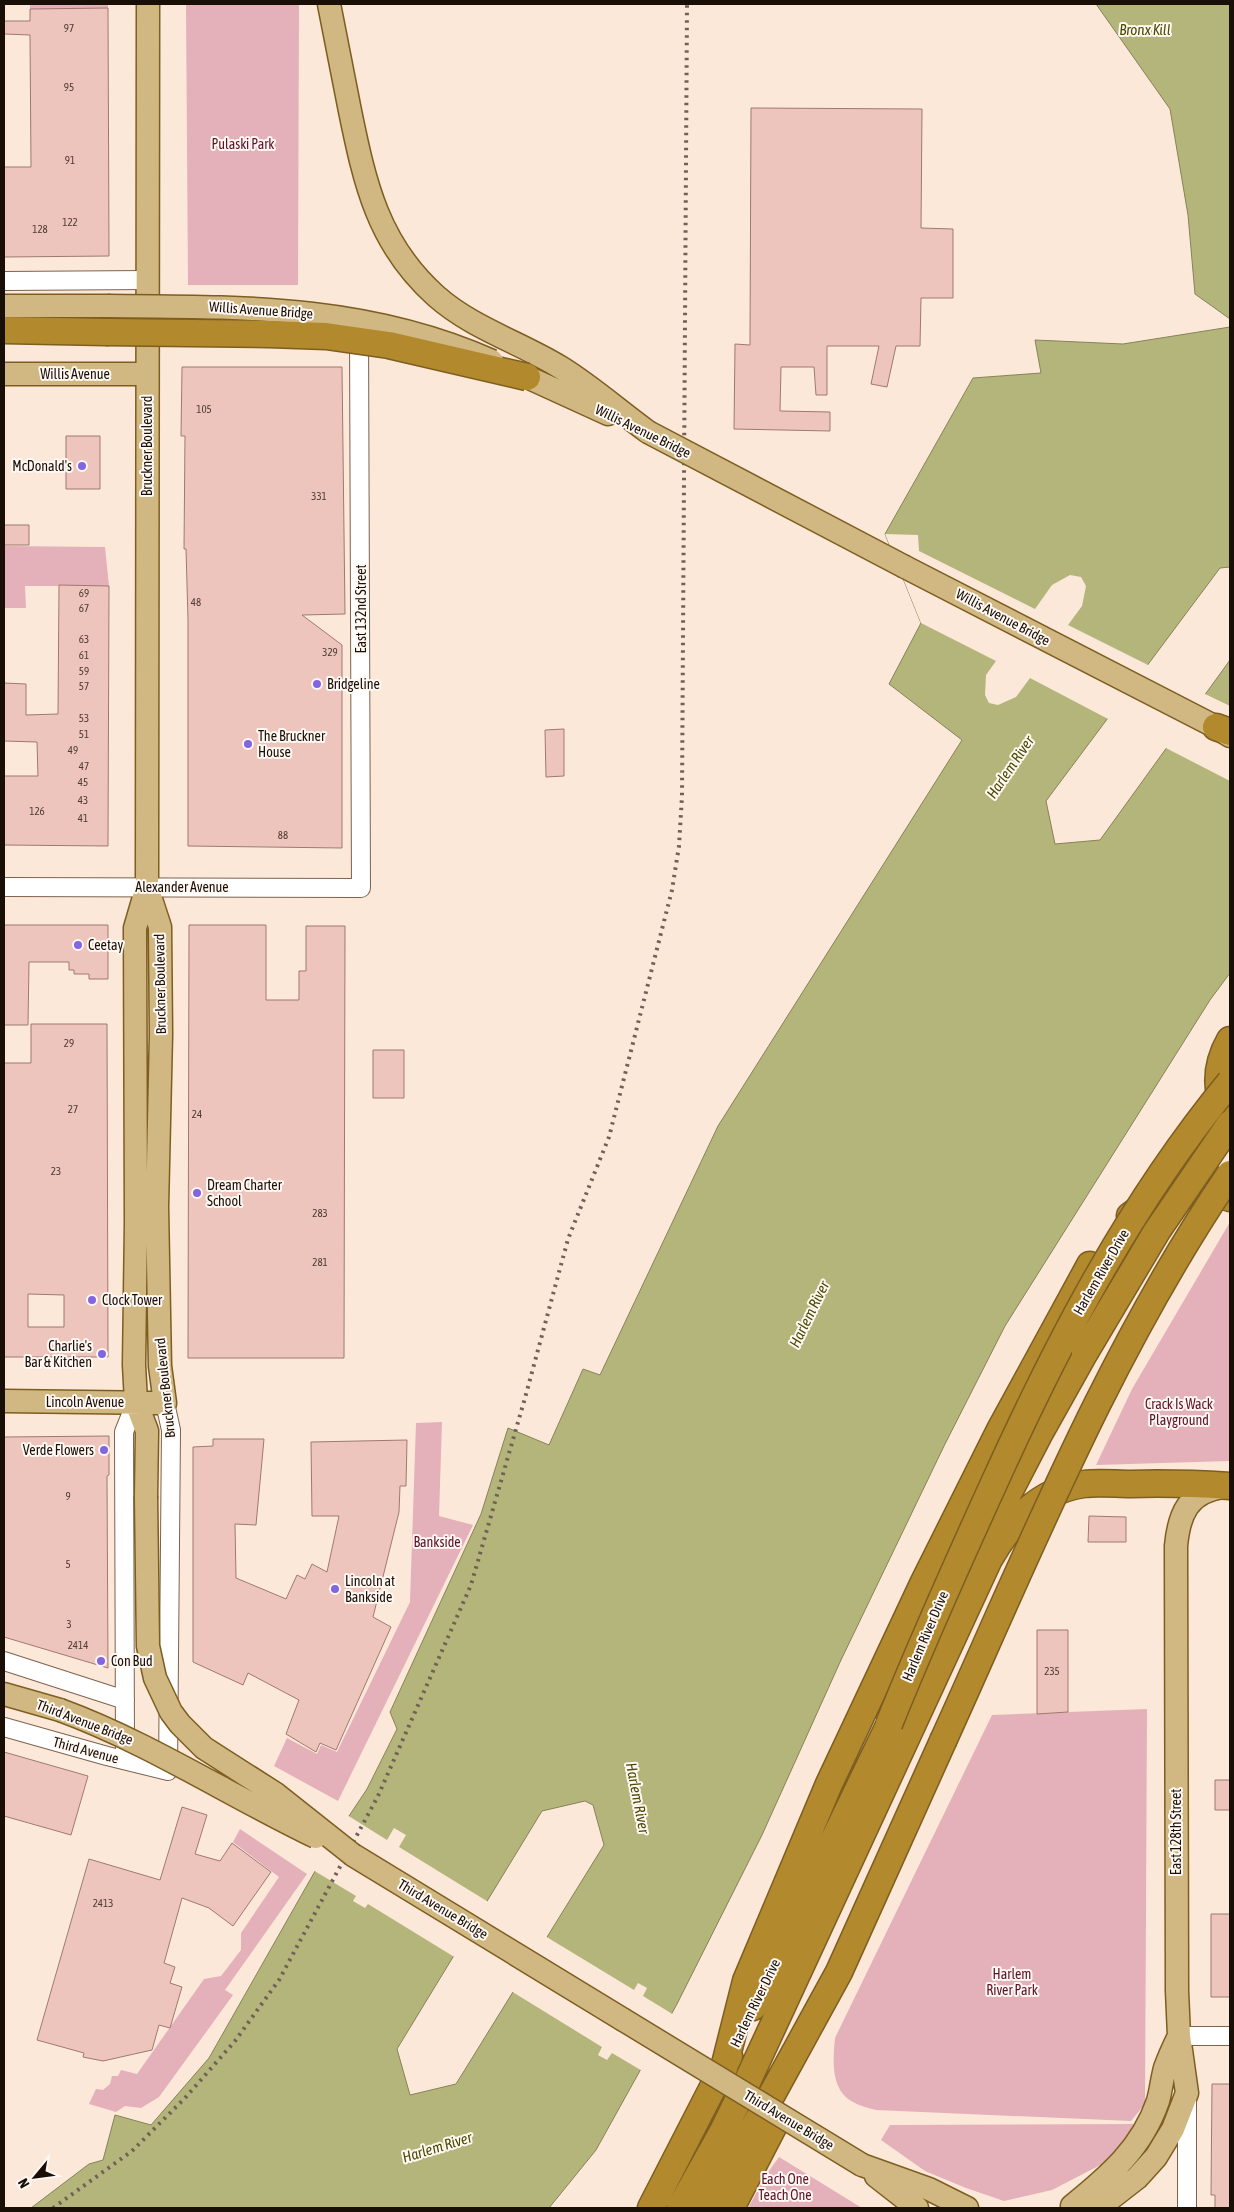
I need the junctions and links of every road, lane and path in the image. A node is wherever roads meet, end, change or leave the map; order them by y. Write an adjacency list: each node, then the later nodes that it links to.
1 (148, 4): 3 (main road, Bruckner Boulevard)
2 (329, 4): 11 (main road)
3 (146, 280): 4 (street); 6 (main road, Bruckner Boulevard)
4 (4, 281)
5 (4, 306): 10 (main road, Willis Avenue Bridge, bridge)
6 (147, 323): 9 (main road, Bruckner Boulevard); 15 (street, East 132nd Street)
7 (4, 330): 10 (highway, bridge)
8 (4, 374): 9 (main road, Willis Avenue)
9 (147, 374): 14 (main road, Bruckner Boulevard)
10 (528, 377): 11 (main road, Willis Avenue Bridge)
11 (648, 432): 12 (main road, Willis Avenue Bridge, bridge)
12 (1225, 732)
13 (4, 887): 14 (street, Alexander Avenue)
14 (147, 887): 15 (street, Alexander Avenue); 22 (main road, Bruckner Boulevard); 23 (main road, Bruckner Boulevard)
15 (361, 888)
16 (1230, 1040): 18 (highway)
17 (1230, 1082): 28 (highway, Harlem River Drive, bridge)
18 (1230, 1124): 28 (highway, bridge)
19 (1230, 1174): 33 (highway, bridge)
20 (1230, 1198): 36 (highway)
21 (4, 1401): 22 (main road, Lincoln Avenue)
22 (136, 1402): 23 (main road, Lincoln Avenue); 27 (street, Bruckner Boulevard); 32 (main road, bridge)
23 (165, 1403): 31 (street, Bruckner Boulevard)
24 (1230, 1486): 34 (main road, East 128th Street); 40 (highway)
25 (4, 1661): 27 (street)
26 (4, 1694): 32 (main road, Third Avenue Bridge, bridge)
27 (125, 1700): 30 (street, Bruckner Boulevard)
28 (889, 1724): 36 (highway, Harlem River Drive)
29 (4, 1727): 30 (street, Third Avenue)
30 (125, 1760): 31 (street, Third Avenue)
31 (168, 1771)
32 (353, 1855): 38 (main road, Third Avenue Bridge, bridge)
33 (839, 1972): 41 (highway); 42 (highway)
34 (1179, 2036): 35 (street); 37 (main road, East 128th Street); 45 (main road)
35 (1230, 2036)
36 (724, 2068): 39 (highway, Harlem River Drive)
37 (1187, 2093): 46 (main road); 47 (street, East 128th Street)
38 (862, 2165): 43 (main road); 44 (main road)
39 (651, 2208)
40 (680, 2208)
41 (704, 2208)
42 (731, 2208)
43 (917, 2208)
44 (967, 2208)
45 (1069, 2208)
46 (1080, 2208)
47 (1187, 2208)

